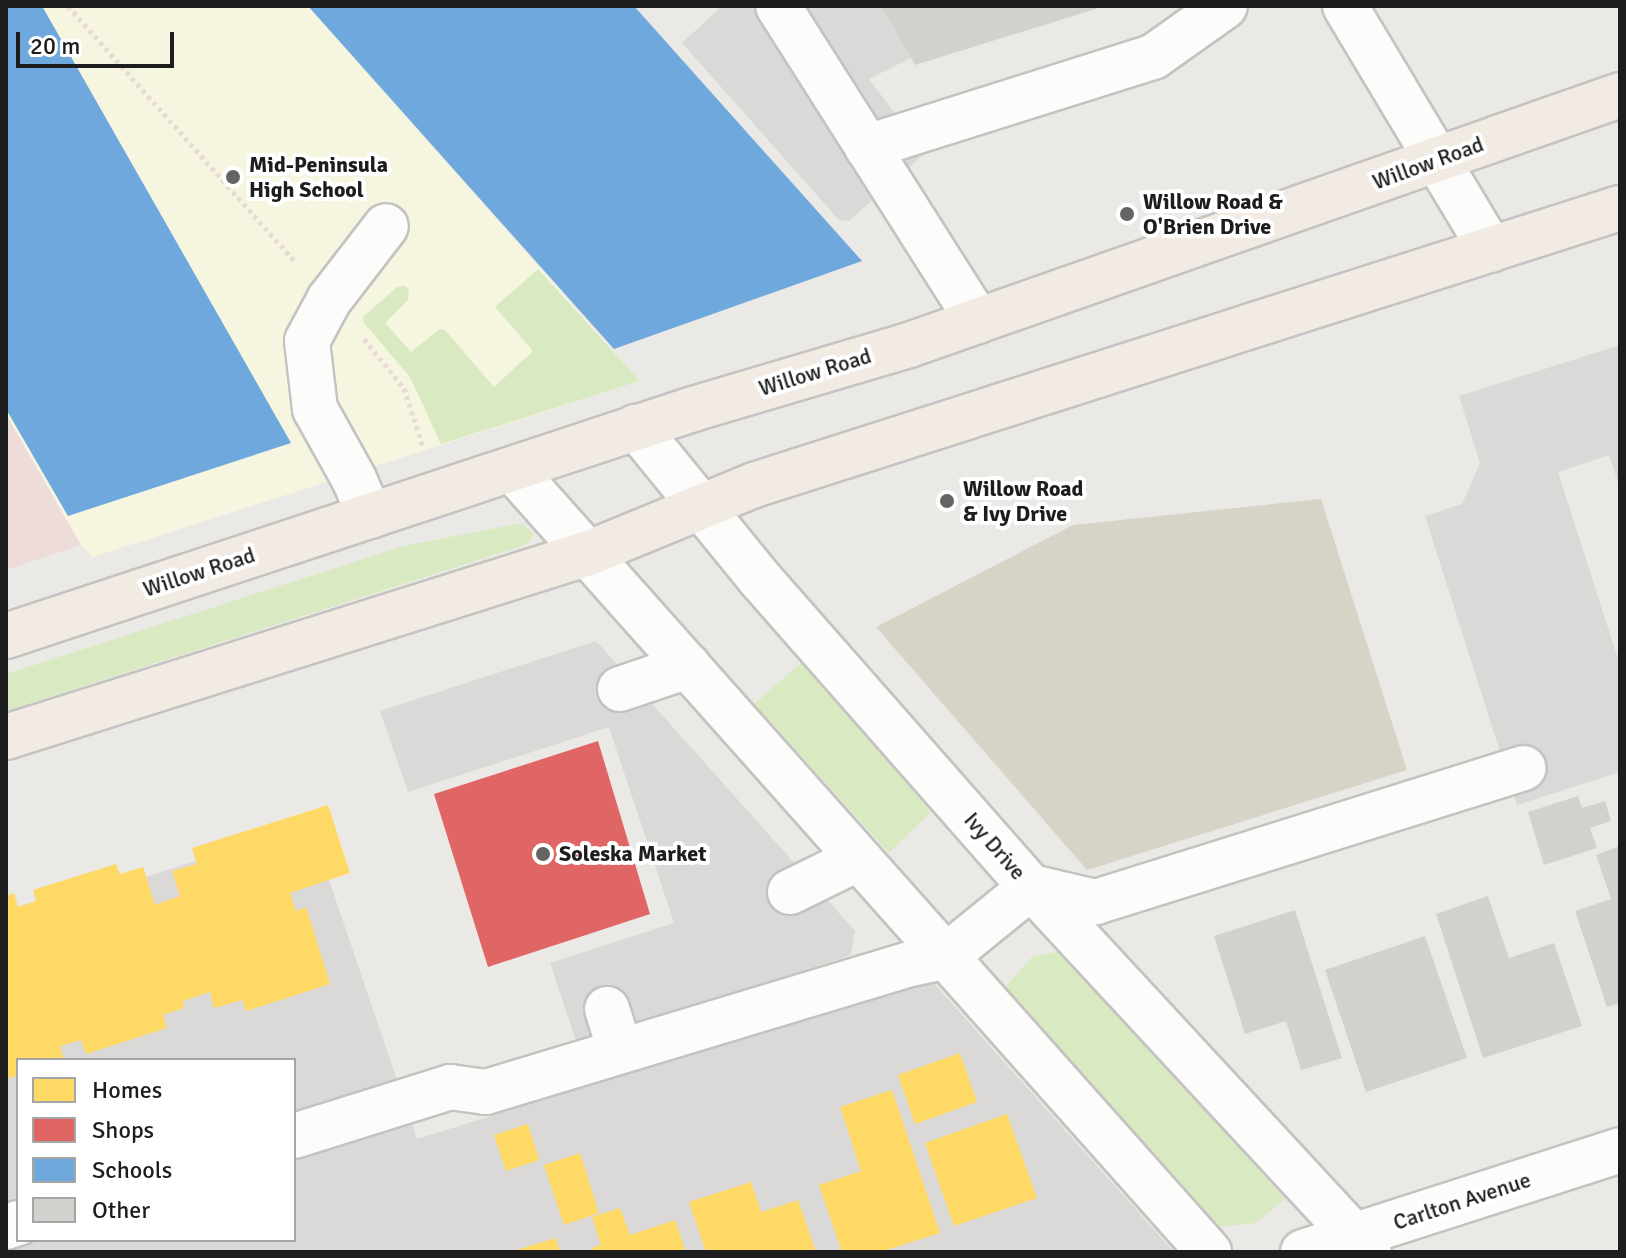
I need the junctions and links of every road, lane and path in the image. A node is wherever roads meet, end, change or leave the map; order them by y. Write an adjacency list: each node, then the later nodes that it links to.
1 (68, 6): 11 (path)
2 (778, 6): 6 (street)
3 (1225, 6): 6 (street)
4 (1345, 6): 7 (street)
5 (1620, 95): 7 (main road, Willow Road)
6 (867, 147): 12 (street)
7 (1435, 161): 10 (street); 12 (main road, Willow Road)
8 (1620, 208): 10 (main road)
9 (386, 226): 11 (street)
10 (1491, 250): 16 (main road)
11 (329, 300): 14 (path); 17 (street)
12 (978, 321): 13 (main road, Willow Road)
13 (636, 427): 15 (main road, Willow Road); 16 (street, Ivy Drive)
14 (426, 456)
15 (513, 470): 17 (main road, Willow Road); 18 (street)
16 (700, 505): 18 (main road); 25 (street, Ivy Drive)
17 (370, 516): 19 (main road, Willow Road)
18 (589, 553): 20 (street); 22 (main road)
19 (6, 636)
20 (688, 666): 21 (street); 24 (street)
21 (620, 689)
22 (6, 737)
23 (1523, 768): 25 (street)
24 (857, 859): 26 (street); 27 (street)
25 (1031, 887): 27 (street); 32 (street, Ivy Drive)
26 (790, 892)
27 (945, 957): 29 (street); 33 (street)
28 (607, 1009): 29 (street)
29 (620, 1050): 30 (street)
30 (296, 1135)
31 (1620, 1150): 32 (street, Carlton Avenue)
32 (1362, 1244): 34 (street, Carlton Avenue)
33 (1209, 1252)
34 (1303, 1252)

